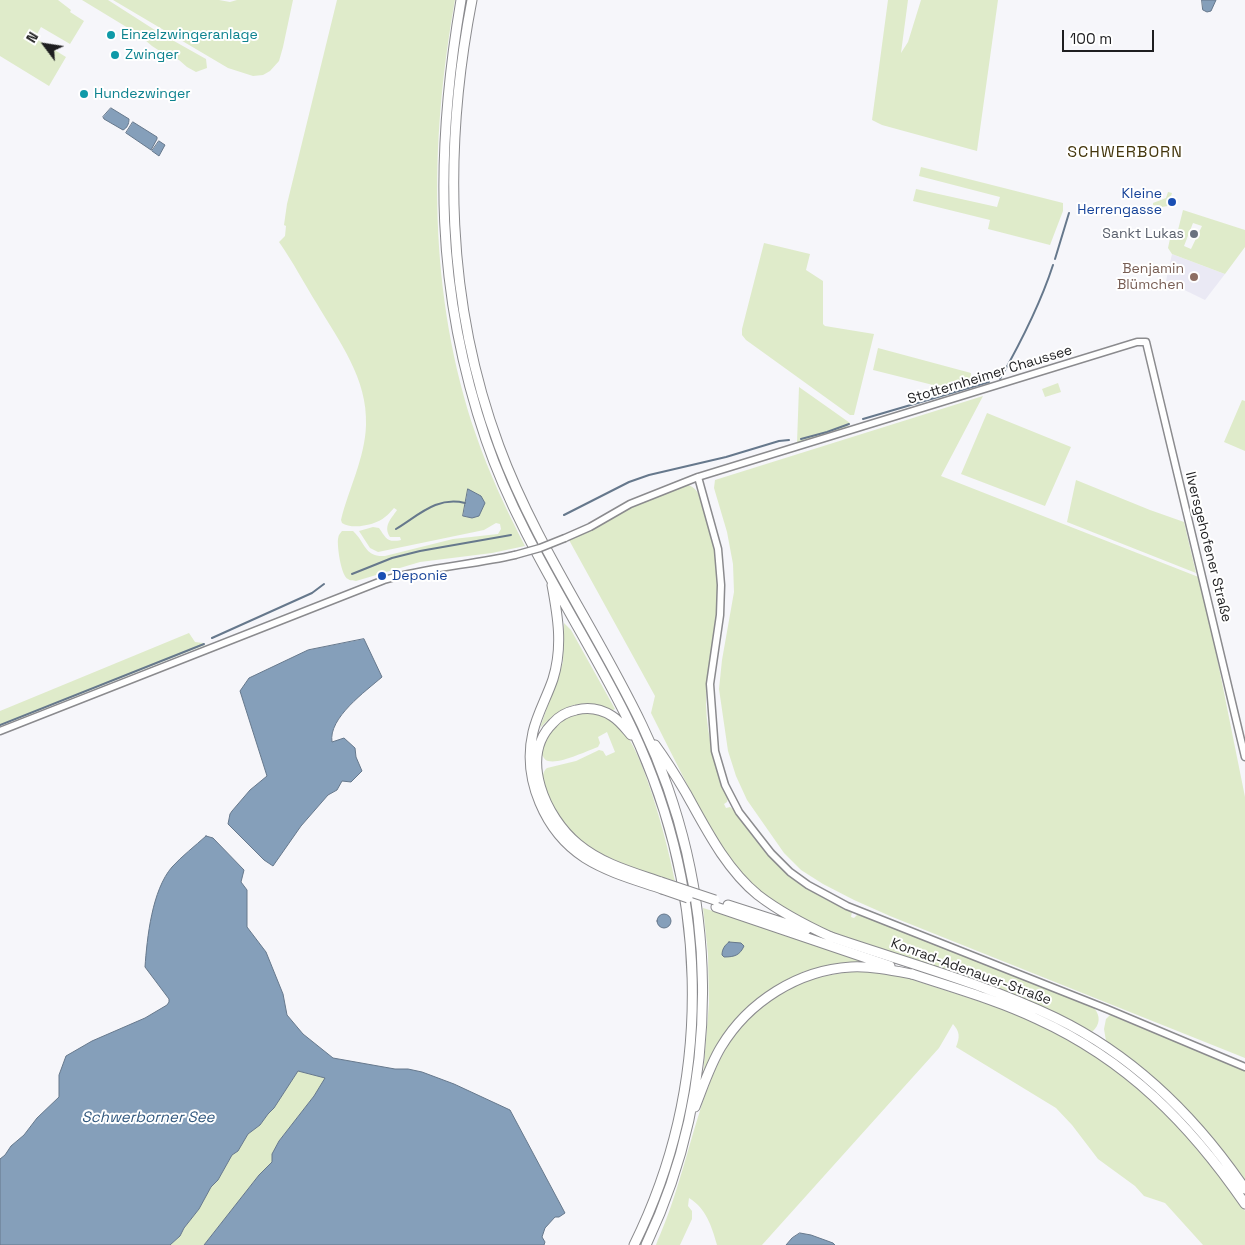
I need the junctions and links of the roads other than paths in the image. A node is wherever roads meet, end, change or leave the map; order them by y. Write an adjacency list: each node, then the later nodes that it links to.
1 (461, 0): 5 (highway)
2 (472, 0): 6 (highway)
3 (1146, 342): 4 (street, Stotternheimer Chaussee); 9 (street, Ilversgehofener Straße)
4 (698, 478): 7 (street, Stotternheimer Chaussee, bridge); 14 (street)
5 (550, 578): 8 (highway); 10 (highway)
6 (642, 725): 12 (highway); 15 (highway)
7 (0, 731)
8 (638, 741): 10 (highway); 18 (highway)
9 (1245, 757)
10 (662, 886): 11 (highway, bridge)
11 (715, 904): 12 (highway); 13 (highway)
12 (830, 937): 16 (highway, Konrad-Adenauer-Straße)
13 (912, 974): 15 (highway); 17 (highway, Konrad-Adenauer-Straße)
14 (1245, 1067)
15 (687, 1125): 19 (highway)
16 (1245, 1189)
17 (1245, 1204)
18 (634, 1245)
19 (646, 1245)

